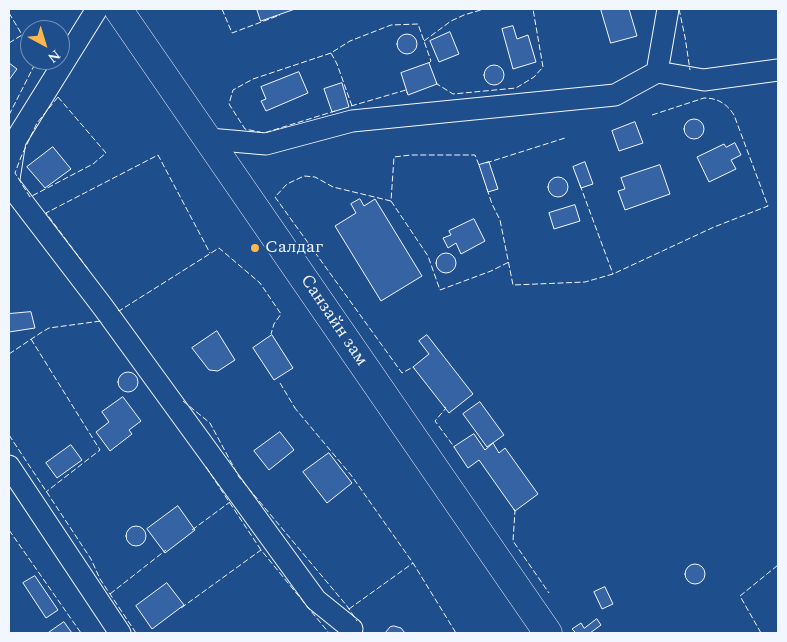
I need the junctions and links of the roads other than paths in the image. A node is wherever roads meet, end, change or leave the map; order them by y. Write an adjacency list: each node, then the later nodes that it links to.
1 (97, 9): 7 (street)
2 (118, 9): 6 (main road, Санзайн зам)
3 (668, 9): 5 (street)
4 (778, 70): 5 (street)
5 (658, 72): 6 (street)
6 (209, 139): 12 (main road, Санзайн зам)
7 (9, 179)
8 (9, 184): 10 (street)
9 (9, 466): 11 (street)
10 (352, 629)
11 (120, 633)
12 (548, 633)

